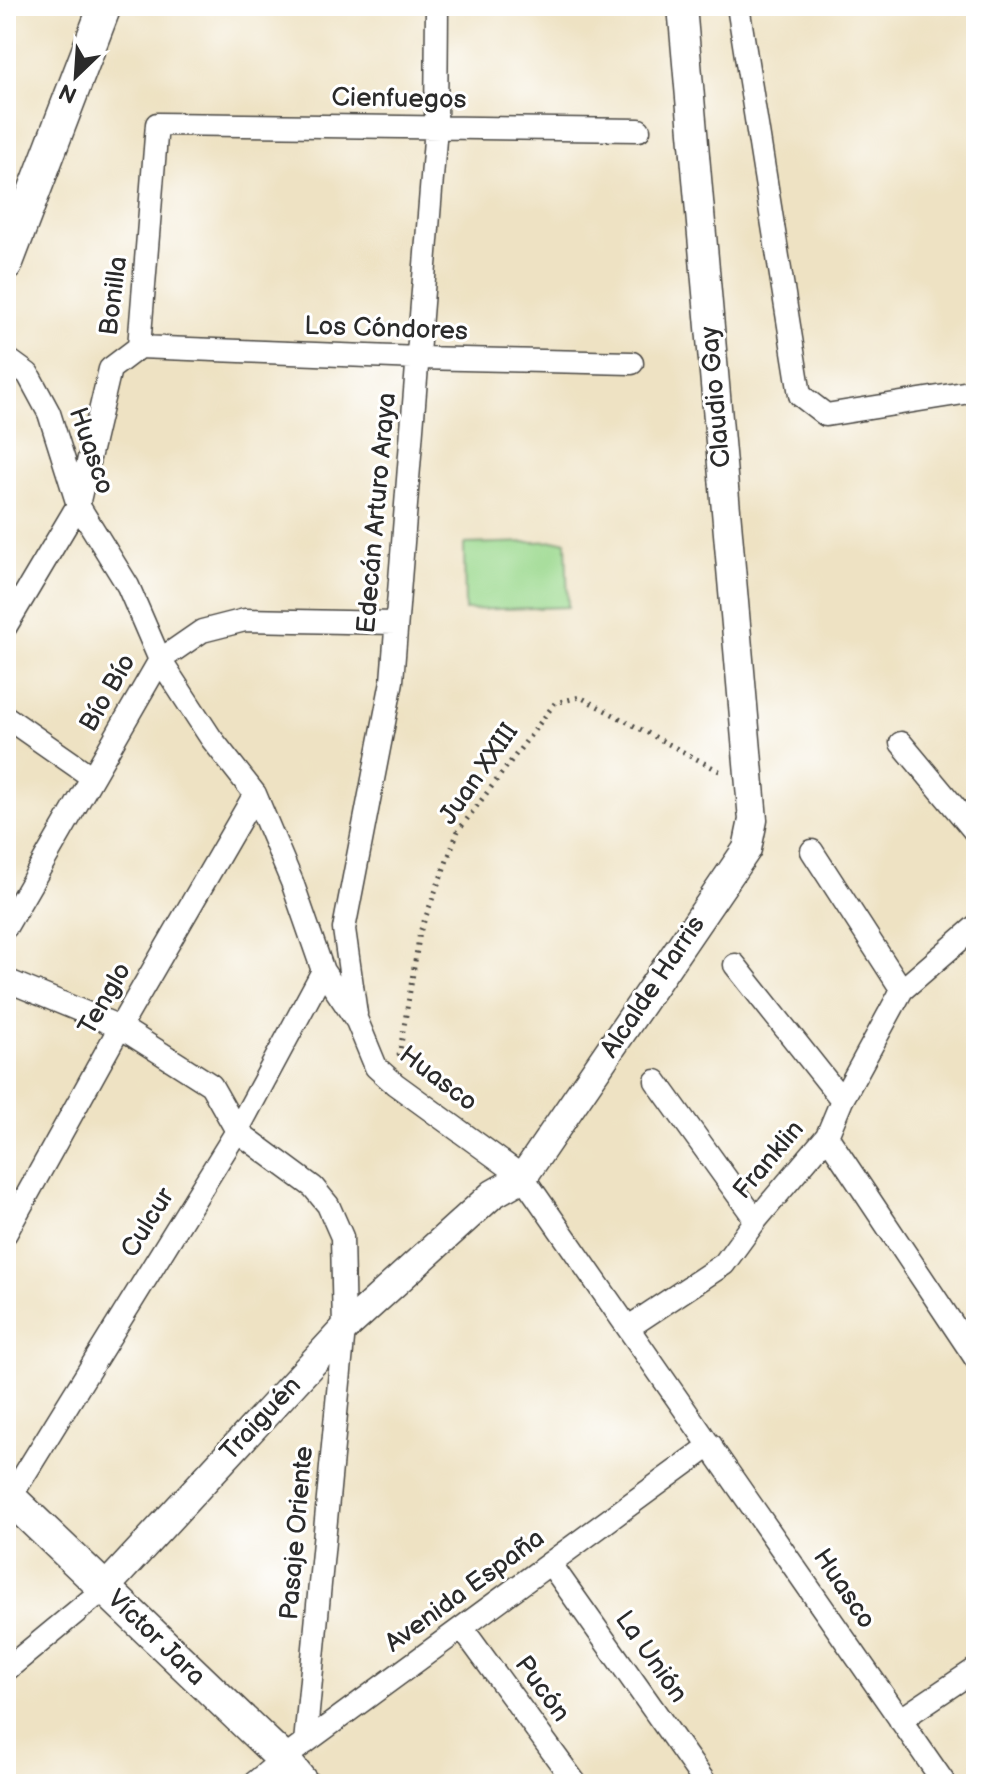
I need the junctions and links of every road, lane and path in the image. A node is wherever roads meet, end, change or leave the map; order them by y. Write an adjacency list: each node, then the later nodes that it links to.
1 (105, 6): 8 (main road)
2 (437, 6): 6 (street, Edecán Arturo Araya)
3 (682, 6): 21 (street, Claudio Gay)
4 (738, 6): 13 (street)
5 (157, 124): 6 (street, Cienfuegos); 9 (street, Bonilla)
6 (436, 127): 7 (street, Cienfuegos); 11 (street, Edecán Arturo Araya)
7 (639, 130)
8 (6, 265)
9 (139, 347): 11 (street, Los Cóndores); 14 (street, Bonilla)
10 (6, 358): 14 (street, Huasco)
11 (419, 358): 12 (street, Los Cóndores); 15 (street, Edecán Arturo Araya)
12 (632, 363)
13 (976, 391)
14 (78, 505): 16 (street, Bonilla); 17 (street, Huasco)
15 (395, 623): 17 (street, Bío Bío); 31 (street, Edecán Arturo Araya)
16 (6, 626)
17 (160, 660): 20 (street, Bío Bío); 22 (street, Huasco)
18 (6, 717): 20 (street)
19 (901, 743): 23 (street)
20 (92, 777): 26 (street, Bío Bío)
21 (750, 788): 34 (path, Juan XXIII); 38 (street, Alcalde Harris)
22 (255, 794): 28 (street, Huasco); 32 (street, Tenglo)
23 (976, 833)
24 (812, 851): 30 (street)
25 (976, 926): 30 (street, Franklin)
26 (6, 927)
27 (735, 965): 35 (street)
28 (323, 971): 31 (street, Huasco); 36 (street, Culcur)
29 (6, 980): 32 (street, Pasaje Oriente)
30 (902, 990): 35 (street, Franklin)
31 (357, 1021): 34 (street, Huasco)
32 (120, 1027): 36 (street, Pasaje Oriente); 40 (street, Tenglo)
33 (656, 1081): 39 (street)
34 (395, 1084): 38 (street, Huasco)
35 (842, 1100): 37 (street, Franklin)
36 (237, 1131): 42 (street, Pasaje Oriente); 45 (street, Culcur)
37 (827, 1136): 39 (street, Franklin); 43 (street)
38 (523, 1177): 41 (street, Huasco); 42 (street, Traiguén)
39 (756, 1220): 41 (street, Franklin)
40 (6, 1233)
41 (629, 1327): 44 (street, Huasco)
42 (344, 1329): 47 (street, Traiguén); 52 (street, Pasaje Oriente)
43 (976, 1359)
44 (711, 1445): 46 (street, Avenida España); 51 (street, Huasco)
45 (8, 1496): 47 (main road, Víctor Jara)
46 (550, 1563): 48 (street, Avenida España); 56 (street, La Unión)
47 (104, 1589): 50 (street, Traiguén); 52 (main road, Víctor Jara)
48 (462, 1628): 52 (street, Avenida España); 55 (street, Pucón)
49 (976, 1669): 51 (street)
50 (6, 1670)
51 (900, 1720): 57 (street, Huasco)
52 (294, 1751): 53 (street, Avenida España); 54 (main road, Víctor Jara)
53 (253, 1784)
54 (303, 1784)
55 (576, 1784)
56 (706, 1784)
57 (945, 1784)

